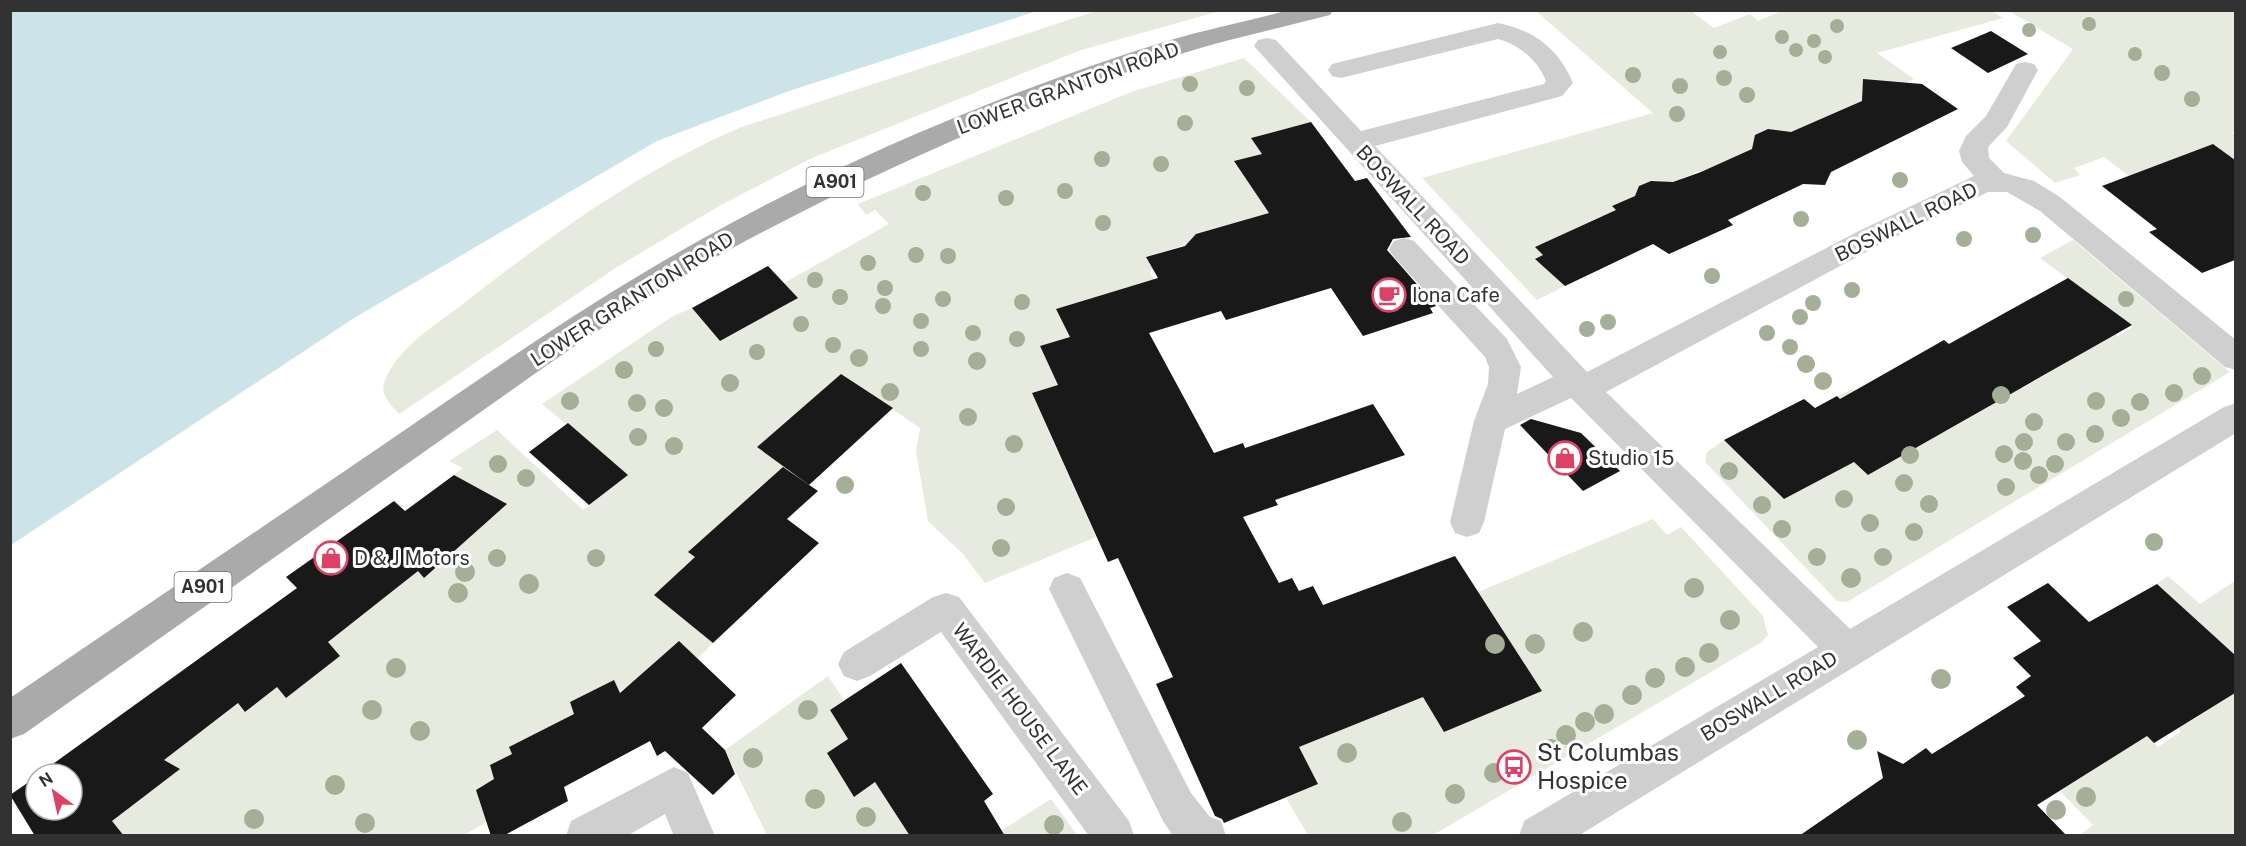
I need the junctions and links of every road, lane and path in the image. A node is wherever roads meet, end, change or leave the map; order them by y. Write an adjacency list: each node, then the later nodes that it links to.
1 (1322, 10): 16 (main road, LOWER GRANTON ROAD / A901)
2 (1267, 46): 5 (street, BOSWALL ROAD)
3 (1341, 70): 5 (street)
4 (2025, 70): 6 (street)
5 (1356, 142): 9 (street, BOSWALL ROAD)
6 (1995, 180): 8 (street, BOSWALL ROAD); 9 (street, BOSWALL ROAD)
7 (1404, 249): 11 (street)
8 (2235, 358)
9 (1579, 385): 11 (street); 14 (street, BOSWALL ROAD)
10 (2235, 416): 14 (street, BOSWALL ROAD)
11 (1490, 420): 12 (street)
12 (1467, 522)
13 (1067, 589): 20 (street)
14 (1846, 650): 21 (street, BOSWALL ROAD)
15 (857, 664): 19 (street, WARDIE HOUSE LANE)
16 (10, 721)
17 (586, 836): 18 (street)
18 (696, 836)
19 (1114, 836)
20 (1206, 836)
21 (1539, 836)

